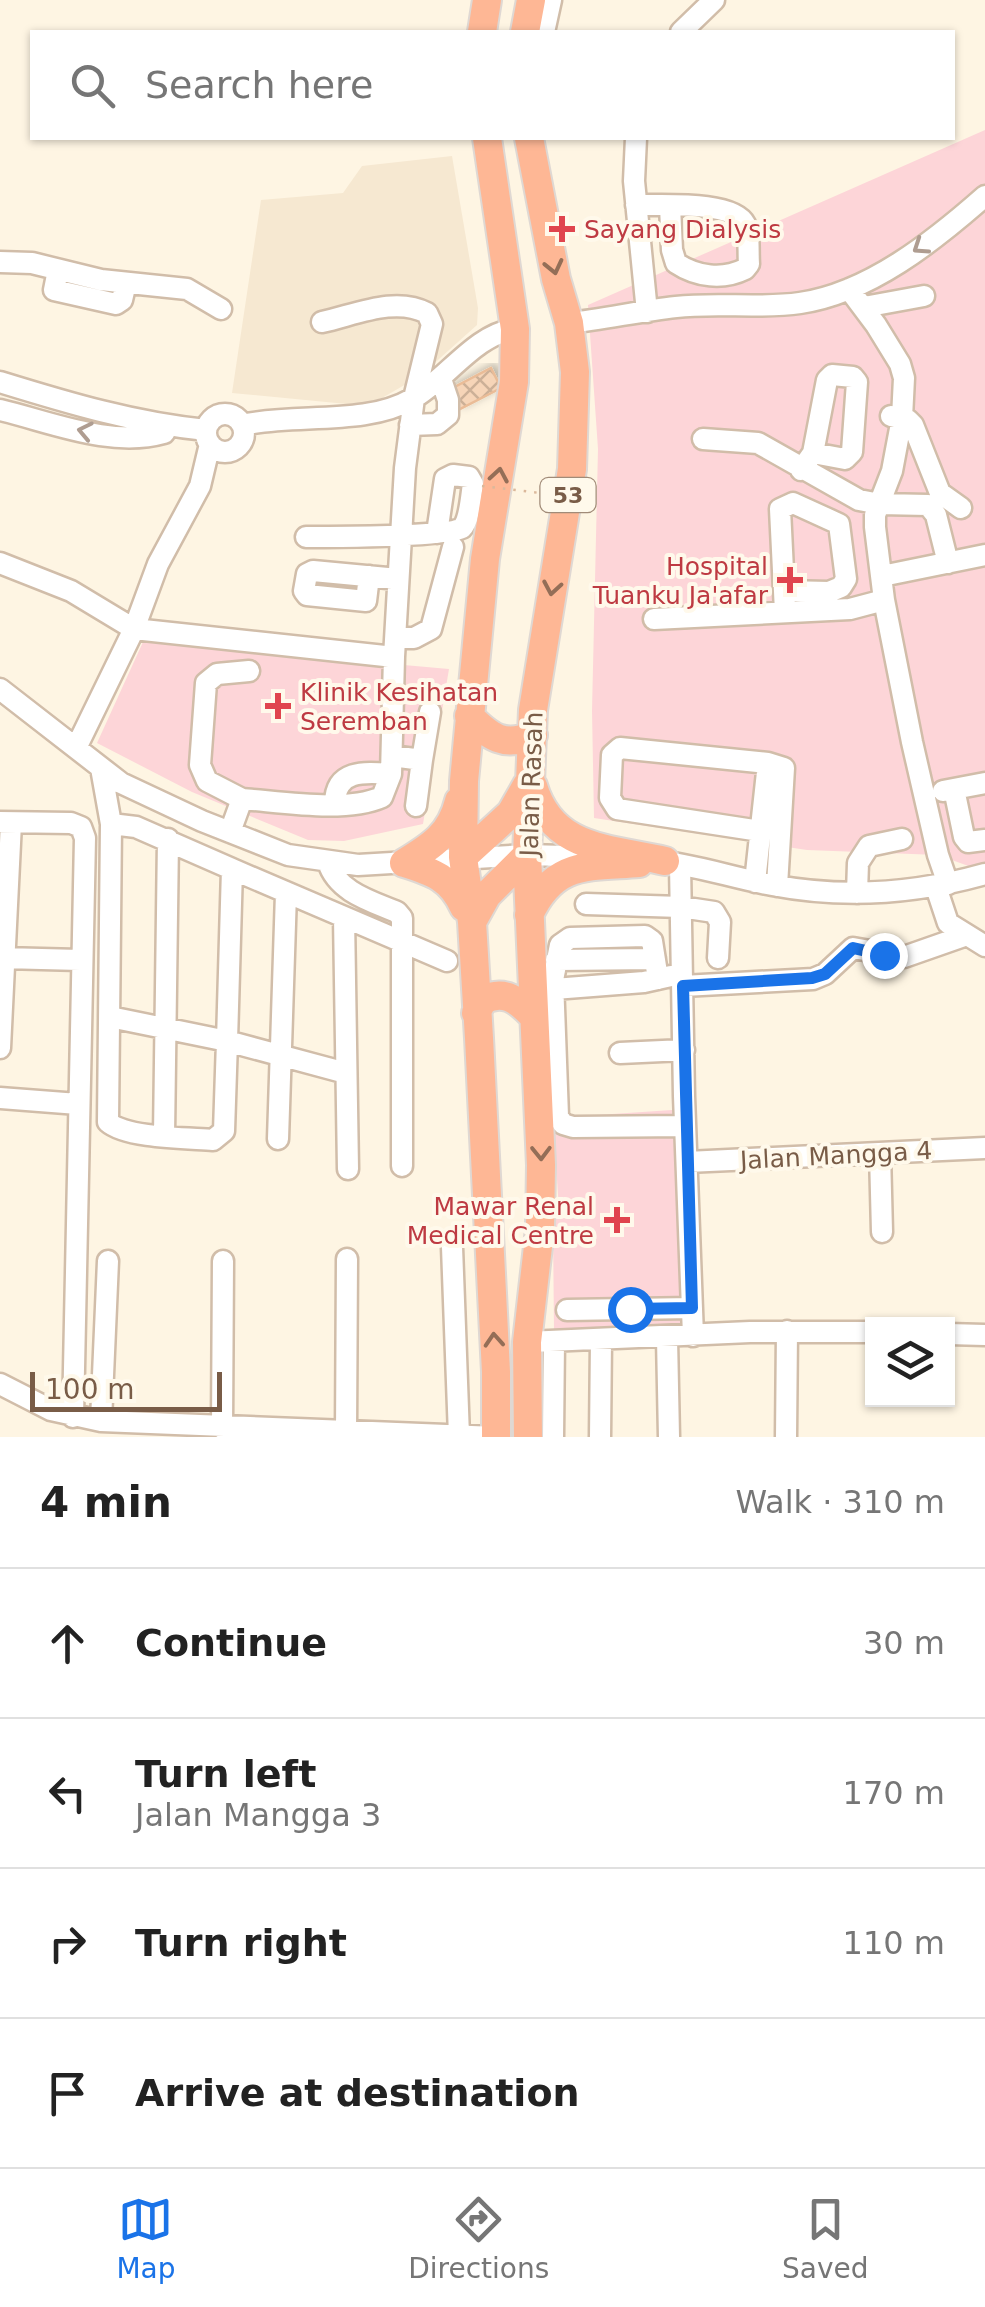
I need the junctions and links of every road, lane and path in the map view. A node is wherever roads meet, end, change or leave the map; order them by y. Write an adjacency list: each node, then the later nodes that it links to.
1 (487, 0): 5 (highway)
2 (531, 0): 6 (highway)
3 (551, 0): 7 (street)
4 (714, 0): 8 (street)
5 (482, 30)
6 (525, 30)
7 (544, 30)
8 (683, 30)
9 (487, 140): 23 (highway)
10 (529, 140): 22 (highway, Jalan Rasah / 53, one-way to 22)
11 (636, 140): 13 (street)
12 (985, 196): 16 (street, one-way to 16)
13 (636, 205): 14 (street); 20 (street)
14 (670, 206): 14 (street)
15 (0, 262): 19 (street)
16 (844, 291): 18 (street); 20 (street); 28 (street)
17 (924, 296): 18 (street)
18 (864, 307): 28 (street)
19 (221, 309)
20 (647, 312): 22 (street)
21 (322, 322): 26 (street)
22 (569, 323): 55 (highway, Jalan Rasah / 53, one-way to 55)
23 (515, 329): 24 (street); 54 (highway, one-way to 23)
24 (441, 379): 26 (street); 30 (street)
25 (0, 382): 31 (street)
26 (414, 398): 29 (street); 30 (street)
27 (0, 410): 31 (street, one-way to 27)
28 (896, 417): 36 (street); 37 (street)
29 (242, 424): 33 (street); 33 (street)
30 (410, 425): 38 (street)
31 (168, 426): 33 (street)
32 (703, 440): 36 (street)
33 (214, 442): 49 (street)
34 (482, 486): 35 (path, bridge)
35 (581, 498)
36 (880, 504): 41 (street); 44 (street)
37 (961, 508)
38 (401, 535): 39 (street); 45 (street); 50 (street)
39 (306, 538)
40 (985, 555): 41 (street)
41 (948, 562): 44 (street)
42 (0, 563): 49 (street)
43 (370, 576): 45 (street)
44 (882, 576): 46 (street)
45 (398, 579): 50 (street)
46 (884, 600): 47 (street); 65 (street)
47 (785, 601): 47 (street); 48 (street)
48 (654, 618)
49 (134, 629): 50 (street); 56 (street)
50 (395, 648): 59 (street)
51 (249, 671): 66 (street)
52 (0, 688): 56 (street)
53 (430, 712): 57 (street)
54 (469, 716): 55 (highway); 62 (highway)
55 (533, 734): 61 (highway, Jalan Rasah / 53)
56 (76, 748): 60 (street)
57 (422, 760): 59 (street); 68 (street)
58 (768, 763): 71 (street); 71 (street); 84 (street)
59 (392, 765): 67 (street); 67 (street)
60 (101, 768): 70 (street); 72 (street)
61 (531, 779): 76 (highway, Jalan Rasah / 53); 77 (highway); 80 (highway)
62 (464, 780): 77 (highway); 79 (highway)
63 (985, 783): 64 (street)
64 (954, 789): 65 (street); 75 (street)
65 (924, 795): 85 (street)
66 (242, 799): 67 (street); 72 (street)
67 (335, 804)
68 (416, 806)
69 (6, 823): 96 (street); 98 (street)
70 (111, 824): 73 (street); 105 (street)
71 (760, 831): 83 (street)
72 (230, 832): 78 (street)
73 (168, 839): 81 (street); 106 (street)
74 (902, 839): 87 (street)
75 (985, 840)
76 (527, 855): 77 (street); 80 (street); 90 (highway, Jalan Rasah / 53); 92 (highway)
77 (463, 857): 79 (street); 92 (highway)
78 (328, 862): 79 (street); 94 (street)
79 (404, 863): 92 (highway)
80 (673, 863): 83 (street); 89 (street); 90 (highway)
81 (232, 869): 86 (street); 107 (street)
82 (985, 874): 85 (street)
83 (755, 882): 84 (street)
84 (777, 886): 87 (street)
85 (942, 886): 87 (street); 93 (street)
86 (286, 893): 91 (street); 111 (street)
87 (857, 893)
88 (586, 904): 89 (street)
89 (681, 906): 97 (street); 101 (street)
90 (528, 916): 104 (highway, Jalan Rasah / 53)
91 (344, 917): 94 (street); 112 (street)
92 (472, 922): 103 (highway)
93 (964, 936): 95 (street); 101 (street)
94 (402, 942): 99 (street); 121 (street)
95 (985, 946)
96 (3, 958): 98 (street); 108 (street)
97 (718, 958)
98 (80, 960): 114 (street)
99 (447, 961)
100 (657, 969): 101 (street); 102 (street); 102 (street)
101 (683, 981): 109 (street)
102 (554, 989): 115 (street)
103 (476, 1013): 104 (highway); 145 (highway, one-way to 103)
104 (533, 1016): 137 (highway, Jalan Rasah / 53, one-way to 137)
105 (110, 1017): 106 (street); 116 (street)
106 (166, 1027): 107 (street); 116 (street)
107 (227, 1040): 111 (street); 116 (street)
108 (0, 1048)
109 (684, 1050): 110 (street); 115 (street)
110 (620, 1053)
111 (282, 1055): 112 (street); 117 (street)
112 (346, 1073): 122 (street)
113 (0, 1098): 114 (street)
114 (78, 1104): 139 (street)
115 (685, 1126): 120 (street)
116 (164, 1136)
117 (278, 1139)
118 (985, 1148): 119 (street, Jalan Mangga 4)
119 (880, 1153): 120 (street, Jalan Mangga 4); 123 (street)
120 (687, 1162): 128 (street)
121 (402, 1166)
122 (348, 1169)
123 (882, 1232)
124 (452, 1247): 144 (street)
125 (347, 1259): 142 (street)
126 (108, 1261): 140 (street)
127 (222, 1261): 141 (street)
128 (692, 1308): 129 (street); 134 (street)
129 (568, 1310)
130 (788, 1331): 131 (street); 134 (street); 150 (street)
131 (865, 1332)
132 (955, 1334): 133 (street)
133 (985, 1335)
134 (694, 1336): 135 (street)
135 (667, 1338): 136 (street); 149 (street)
136 (600, 1340): 137 (street); 148 (street)
137 (541, 1342): 146 (highway, Jalan Rasah / 53); 147 (street)
138 (0, 1384): 139 (street)
139 (73, 1417): 140 (street)
140 (101, 1421): 141 (street)
141 (222, 1428): 142 (street)
142 (346, 1432): 143 (street)
143 (426, 1436): 144 (street)
144 (459, 1436): 145 (street)
145 (496, 1437)
146 (528, 1437)
147 (553, 1437)
148 (600, 1437)
149 (669, 1437)
150 (786, 1437)

